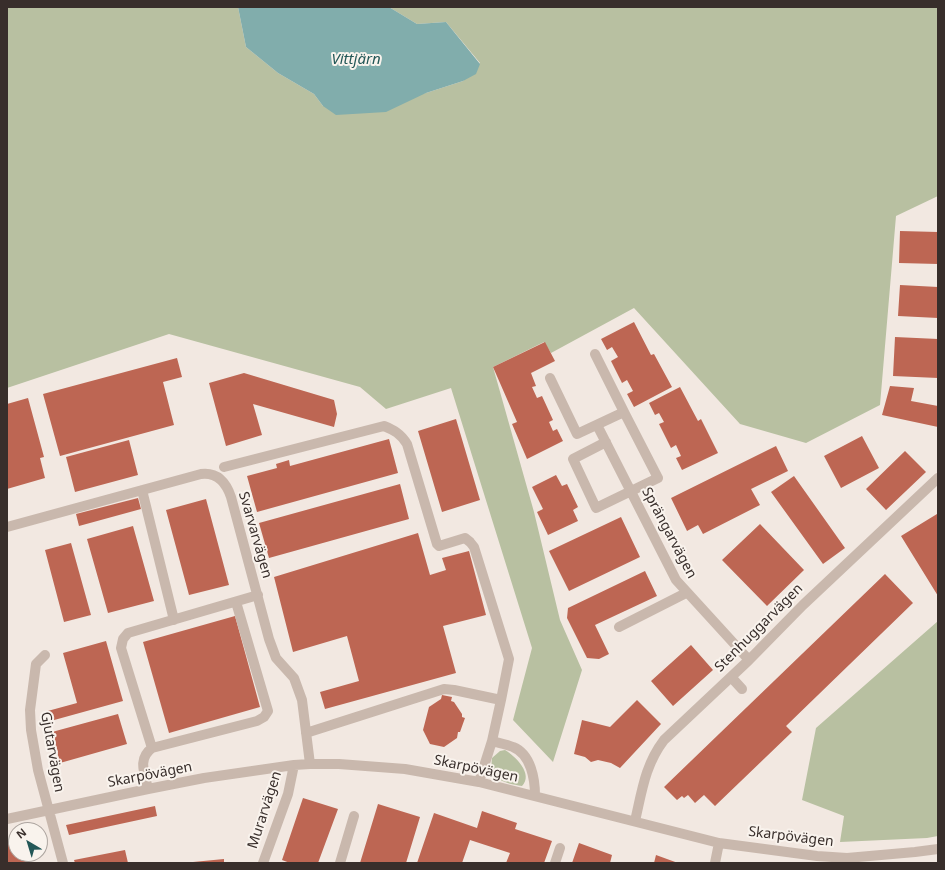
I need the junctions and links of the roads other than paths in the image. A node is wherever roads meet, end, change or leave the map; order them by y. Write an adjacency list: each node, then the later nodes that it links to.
1 (595, 354): 3 (street)
2 (550, 378): 4 (street)
3 (624, 412): 4 (street); 9 (street)
4 (597, 425): 5 (street, Sprängarvägen)
5 (606, 442): 9 (street, Sprängarvägen); 9 (street)
6 (224, 467): 20 (street)
7 (938, 478): 17 (street, Stenhuggarvägen)
8 (142, 490): 10 (street, Svarvarvägen); 12 (street, Svarvarvägen); 14 (street)
9 (631, 491): 11 (street, Sprängarvägen)
10 (7, 527)
11 (686, 593): 15 (street); 17 (street, Sprängarvägen)
12 (258, 595): 13 (street); 21 (street, Svarvarvägen)
13 (236, 602): 14 (street); 23 (street)
14 (174, 620): 23 (street)
15 (619, 627)
16 (45, 655): 29 (street, Gjutarvägen)
17 (749, 660): 18 (street, Stenhuggarvägen)
18 (730, 677): 19 (street); 32 (street, Stenhuggarvägen)
19 (742, 689)
20 (501, 700): 21 (street); 22 (street)
21 (306, 733): 24 (street, Svarvarvägen)
22 (492, 741): 26 (street); 28 (street)
23 (152, 748): 27 (street)
24 (310, 764): 25 (street, Skarpövägen); 26 (street, Skarpövägen)
25 (294, 765): 27 (street, Skarpövägen); 37 (street, Murarvägen)
26 (479, 782): 28 (street, Skarpövägen)
27 (148, 789): 29 (street, Skarpövägen)
28 (535, 796): 32 (street, Skarpövägen)
29 (49, 810): 31 (street, Skarpövägen); 36 (street, Gjutarvägen)
30 (354, 816): 38 (street)
31 (7, 819)
32 (635, 821): 33 (street, Skarpövägen)
33 (719, 842): 35 (street, Skarpövägen); 40 (street)
34 (560, 848): 39 (street)
35 (938, 848)
36 (63, 863)
37 (263, 863)
38 (340, 863)
39 (555, 863)
40 (715, 863)

